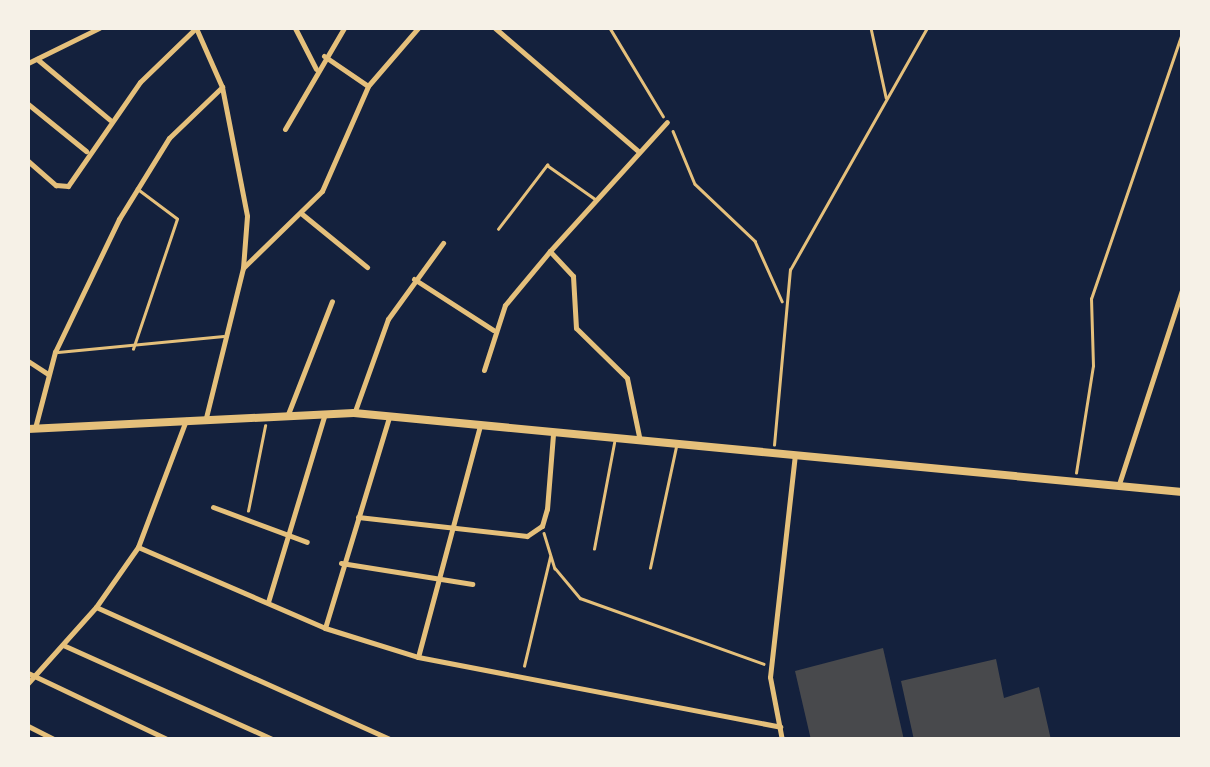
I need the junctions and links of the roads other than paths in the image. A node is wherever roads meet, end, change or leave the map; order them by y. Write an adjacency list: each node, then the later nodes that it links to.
1 (99, 28): 8 (street)
2 (196, 28): 12 (street); 14 (street)
3 (294, 28): 10 (street)
4 (344, 28): 7 (street)
5 (418, 28): 11 (street)
6 (495, 28): 18 (street)
7 (324, 56): 10 (street); 11 (street)
8 (37, 59): 9 (street); 14 (street)
9 (28, 62)
10 (316, 70): 16 (street)
11 (368, 86): 22 (street)
12 (222, 87): 20 (street); 27 (street)
13 (28, 104): 17 (street)
14 (110, 120): 17 (street)
15 (667, 122): 18 (street)
16 (285, 130)
17 (86, 151): 19 (street)
18 (639, 152): 21 (street)
19 (28, 160)
20 (137, 189): 33 (lane); 34 (street)
21 (595, 198): 23 (lane); 25 (street)
22 (302, 214): 26 (street); 27 (street)
23 (498, 229)
24 (443, 243): 28 (street)
25 (550, 250): 31 (street); 48 (street)
26 (367, 267)
27 (243, 268): 32 (street)
28 (414, 279): 31 (street); 39 (street)
29 (1182, 290): 51 (street)
30 (332, 301): 40 (street)
31 (493, 330): 36 (street)
32 (225, 336): 33 (lane); 41 (street)
33 (133, 349): 34 (lane)
34 (55, 352): 37 (street)
35 (28, 362): 37 (street)
36 (484, 370)
37 (48, 374): 45 (street)
38 (325, 412): 39 (main road); 40 (main road); 56 (street)
39 (354, 413): 42 (main road)
40 (288, 414): 41 (main road)
41 (206, 417): 43 (main road)
42 (390, 418): 44 (main road); 54 (street)
43 (186, 419): 45 (main road); 58 (street)
44 (480, 425): 46 (main road); 55 (street)
45 (31, 428)
46 (553, 434): 47 (main road); 55 (street)
47 (615, 439): 48 (main road); 59 (lane)
48 (640, 441): 49 (main road)
49 (677, 444): 50 (main road); 61 (lane)
50 (795, 453): 51 (main road); 72 (street)
51 (1119, 484): 52 (main road)
52 (1182, 492)
53 (214, 507): 56 (street)
54 (358, 517): 55 (street); 60 (street)
55 (450, 530): 62 (street)
56 (288, 534): 57 (street); 64 (street)
57 (307, 542)
58 (138, 547): 64 (street); 65 (street)
59 (594, 550)
60 (340, 563): 62 (street); 66 (street)
61 (650, 568)
62 (438, 583): 63 (street); 68 (street)
63 (472, 584)
64 (268, 602): 66 (street)
65 (96, 607): 67 (street); 76 (street)
66 (325, 628): 68 (street)
67 (63, 644): 69 (street); 75 (street)
68 (418, 657): 72 (street)
69 (31, 674): 70 (street); 74 (street)
70 (28, 683)
71 (28, 726): 73 (street)
72 (780, 727): 77 (street)
73 (56, 740)
74 (169, 740)
75 (274, 740)
76 (392, 740)
77 (782, 740)

